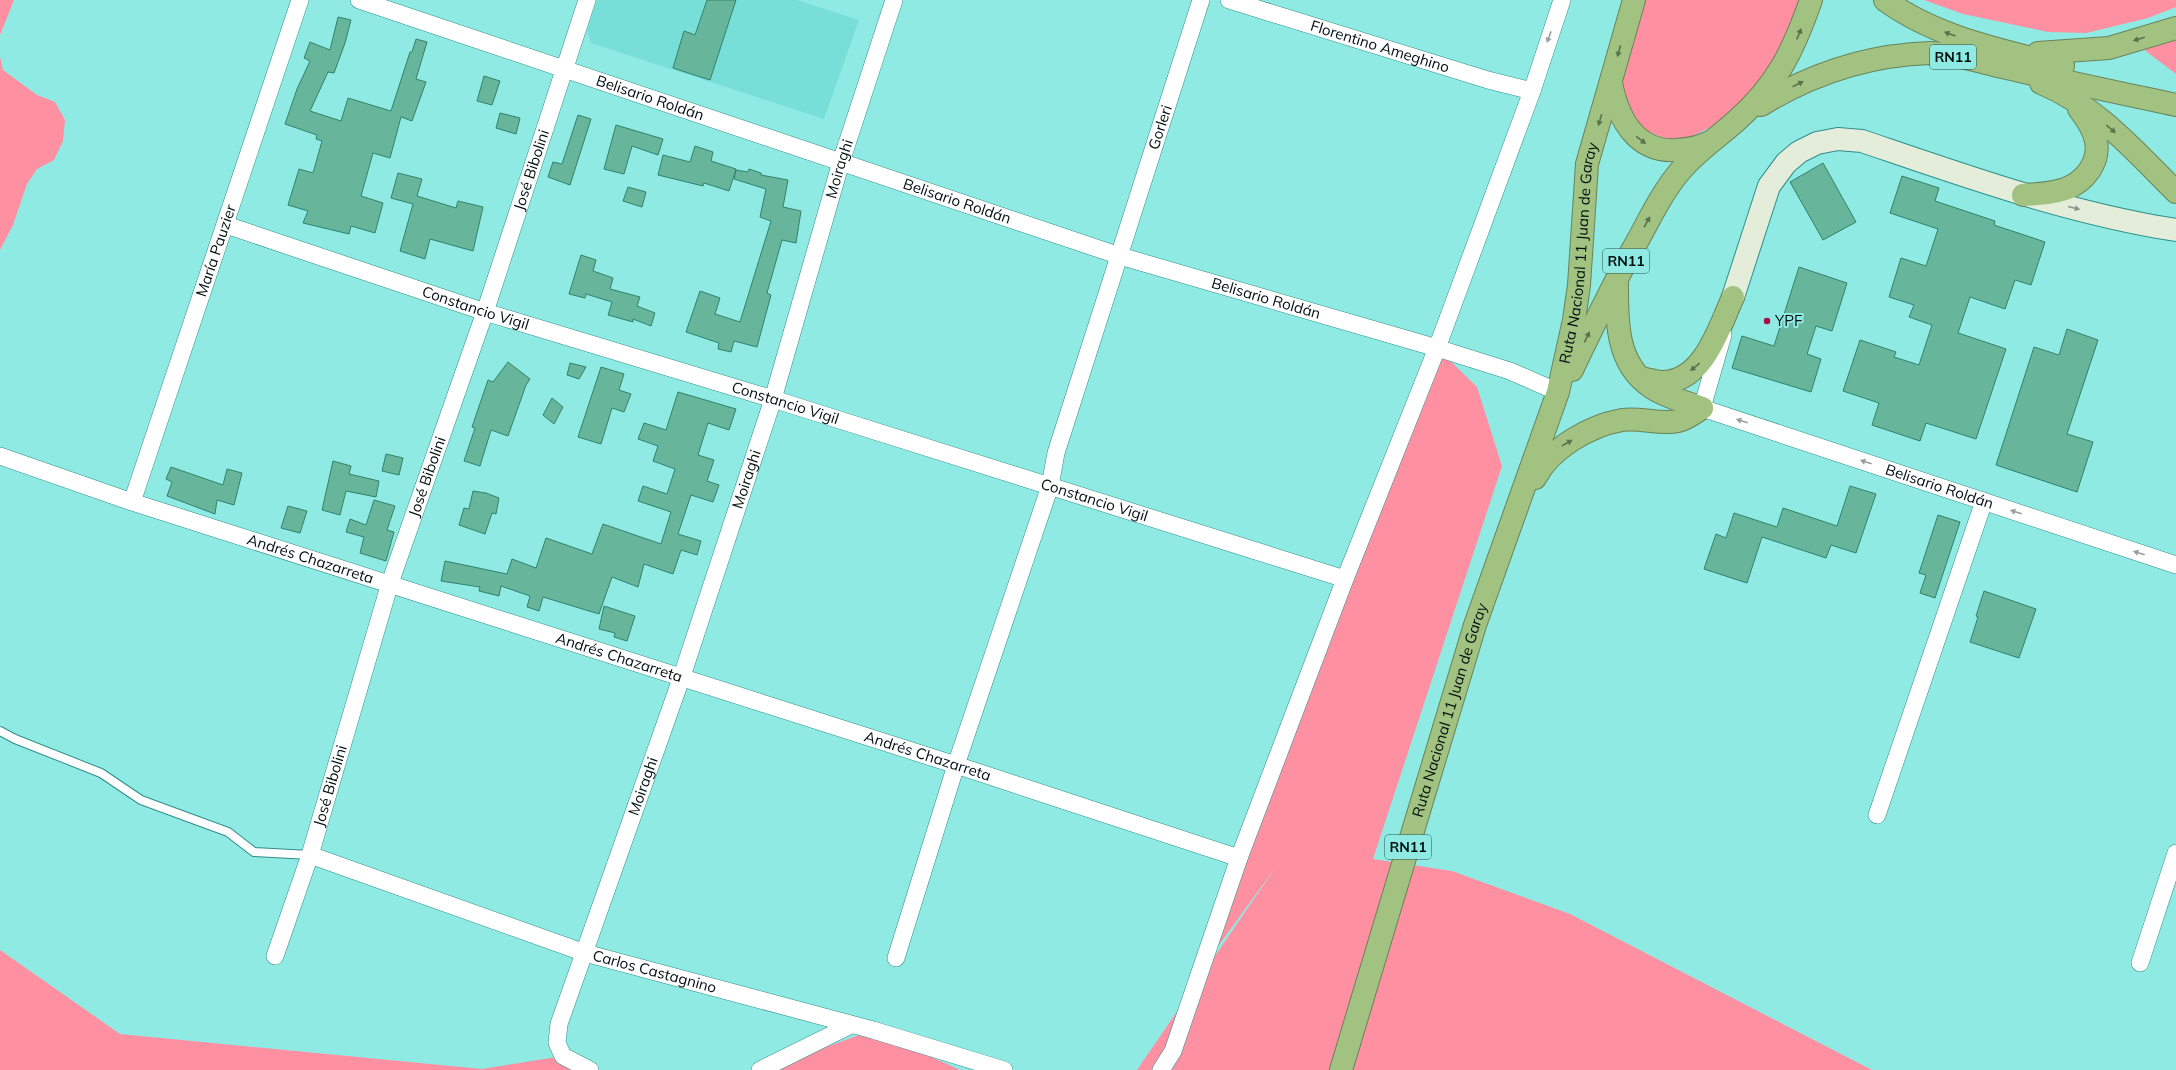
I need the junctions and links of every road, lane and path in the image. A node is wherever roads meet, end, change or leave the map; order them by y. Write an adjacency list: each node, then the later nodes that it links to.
1 (300, 0): 25 (street, María Pauzier)
2 (359, 0): 14 (street, Belisario Roldán)
3 (587, 0): 14 (street, José Bibolini)
4 (894, 0): 22 (street, Moiraghi)
5 (1201, 0): 27 (street, Gorleri)
6 (1230, 0): 16 (street, Florentino Ameghino)
7 (1562, 0): 16 (street, one-way to 16)
8 (1616, 0): 11 (highway)
9 (1811, 0): 20 (highway, Ruta Nacional 11 Juan de Garay / RN11, one-way to 9)
10 (1885, 0): 13 (highway, Ruta Nacional 11 Juan de Garay / RN11, one-way to 10)
11 (1631, 10): 15 (highway, Ruta Nacional 11 Juan de Garay / RN11, one-way to 15)
12 (2176, 28): 13 (highway, one-way to 13)
13 (2002, 59): 17 (highway, Ruta Nacional 11 Juan de Garay / RN11); 18 (highway); 19 (highway, Ruta Nacional 11 Juan de Garay / RN11); 20 (highway, Ruta Nacional 11 Juan de Garay / RN11, one-way to 13)
14 (564, 70): 22 (street, Belisario Roldán); 30 (street, José Bibolini)
15 (1611, 82): 21 (highway, Ruta Nacional 11 Juan de Garay / RN11, one-way to 21); 33 (highway, Ruta Nacional 11 Juan de Garay / RN11, one-way to 33)
16 (1532, 90): 31 (street)
17 (2176, 98)
18 (2076, 102): 23 (highway, one-way to 23); 24 (highway)
19 (2176, 105)
20 (1740, 118): 21 (highway, Ruta Nacional 11 Juan de Garay / RN11)
21 (1720, 136): 28 (highway, Ruta Nacional 11 Juan de Garay / RN11, one-way to 21)
22 (841, 162): 27 (street, Belisario Roldán); 34 (street, Moiraghi)
23 (2176, 192)
24 (2023, 195): 26 (main road, one-way to 26); 29 (main road)
25 (226, 225): 30 (street, Constancio Vigil); 40 (street, María Pauzier)
26 (2176, 230)
27 (1120, 256): 31 (street, Belisario Roldán); 38 (street, Gorleri)
28 (1617, 277): 32 (highway); 36 (highway, Ruta Nacional 11 Juan de Garay / RN11, one-way to 28)
29 (1733, 297): 32 (highway, one-way to 32); 35 (street)
30 (485, 312): 34 (street, Constancio Vigil); 44 (street, José Bibolini)
31 (1437, 348): 33 (street, Belisario Roldán); 43 (street)
32 (1641, 378): 35 (highway)
33 (1558, 392): 36 (highway, Ruta Nacional 11 Juan de Garay / RN11)
34 (773, 399): 38 (street, Constancio Vigil); 45 (street, Moiraghi)
35 (1702, 408): 39 (street, Belisario Roldán, one-way to 35); 41 (highway, one-way to 35)
36 (1547, 423): 41 (highway, Ruta Nacional 11 Juan de Garay / RN11)
37 (0, 456): 40 (street, Andrés Chazarreta)
38 (1050, 486): 43 (street, Constancio Vigil); 47 (street, Gorleri)
39 (1984, 501): 42 (street, Belisario Roldán, one-way to 39); 48 (street)
40 (132, 502): 44 (street, Andrés Chazarreta)
41 (1514, 520): 62 (highway, Ruta Nacional 11 Juan de Garay / RN11)
42 (2176, 565)
43 (1345, 578): 51 (street)
44 (390, 583): 45 (street, Andrés Chazarreta); 50 (street, José Bibolini)
45 (680, 678): 47 (street, Andrés Chazarreta); 53 (street, Moiraghi)
46 (0, 731): 50 (lane)
47 (956, 765): 51 (street, Andrés Chazarreta); 55 (street, Gorleri)
48 (1876, 815)
49 (2176, 854): 52 (street)
50 (310, 855): 53 (street, Carlos Castagnino); 54 (street, José Bibolini)
51 (1239, 858): 61 (street)
52 (2170, 891): 56 (street)
53 (585, 953): 57 (street, Carlos Castagnino); 58 (street, Moiraghi)
54 (276, 956)
55 (896, 958)
56 (2140, 963)
57 (850, 1025): 59 (street); 60 (street, Carlos Castagnino)
58 (590, 1070)
59 (760, 1070)
60 (1004, 1070)
61 (1161, 1070)
62 (1341, 1070)

